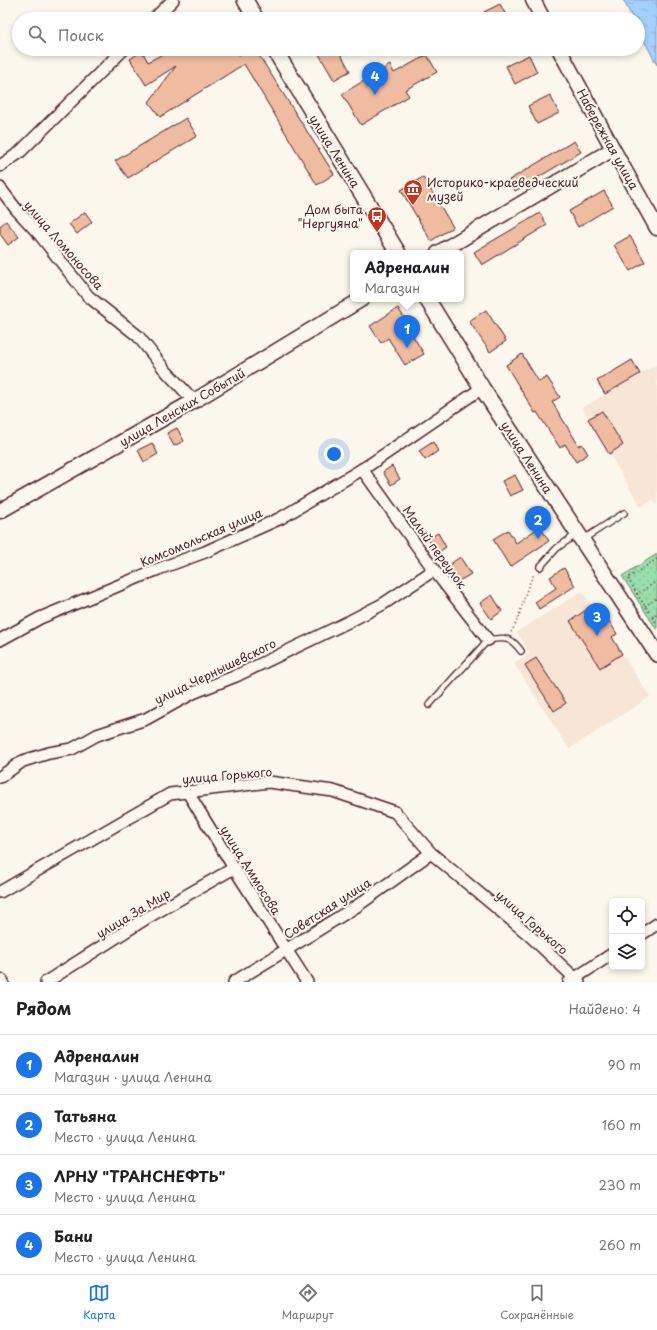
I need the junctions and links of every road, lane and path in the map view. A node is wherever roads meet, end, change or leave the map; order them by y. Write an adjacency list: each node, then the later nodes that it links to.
1 (173, 0): 4 (street)
2 (245, 0): 5 (main road)
3 (533, 0): 6 (street)
4 (161, 12)
5 (252, 12)
6 (539, 12)
7 (117, 56): 11 (street)
8 (278, 56): 14 (main road, улица Ленина)
9 (563, 56): 10 (street, Набережная улица)
10 (613, 149): 13 (street, Набережная улица); 15 (street)
11 (0, 166)
12 (0, 188): 19 (street, улица Ломоносова)
13 (657, 228)
14 (396, 250)
15 (443, 250)
16 (357, 302): 19 (street, улица Ленских Событий)
17 (429, 302): 18 (main road, улица Ленина)
18 (482, 388): 20 (street, Комсомольская улица); 23 (main road, улица Ленина)
19 (194, 401): 21 (street, улица Ленских Событий)
20 (362, 469): 26 (street, Малый переулок); 35 (street, Комсомольская улица)
21 (0, 512)
22 (624, 513): 23 (lane)
23 (579, 537): 25 (lane); 38 (main road, улица Ленина)
24 (657, 559): 28 (path)
25 (540, 567): 34 (path)
26 (434, 570): 36 (street, Малый переулок); 40 (street, улица Чернышевского)
27 (657, 581): 28 (path)
28 (637, 594): 30 (path)
29 (657, 598): 30 (path)
30 (645, 606): 32 (path)
31 (657, 614): 32 (path)
32 (652, 617): 33 (path)
33 (657, 624)
34 (506, 638): 36 (lane); 37 (lane)
35 (0, 640)
36 (488, 640): 39 (lane)
37 (521, 651)
38 (657, 654)
39 (429, 706)
40 (0, 777)
41 (187, 791): 42 (street, улица Горького); 43 (street, улица Аммосова); 44 (street, улица Горького)
42 (431, 853): 47 (street, Советская улица); 49 (street, улица Горького)
43 (234, 868): 47 (street, улица Аммосова); 50 (street, улица За Мир)
44 (0, 892)
45 (657, 924): 46 (street)
46 (645, 932)
47 (286, 950): 51 (street, Советская улица); 52 (street, улица Аммосова)
48 (609, 956): 49 (street)
49 (574, 981)
50 (46, 982)
51 (234, 982)
52 (307, 982)

